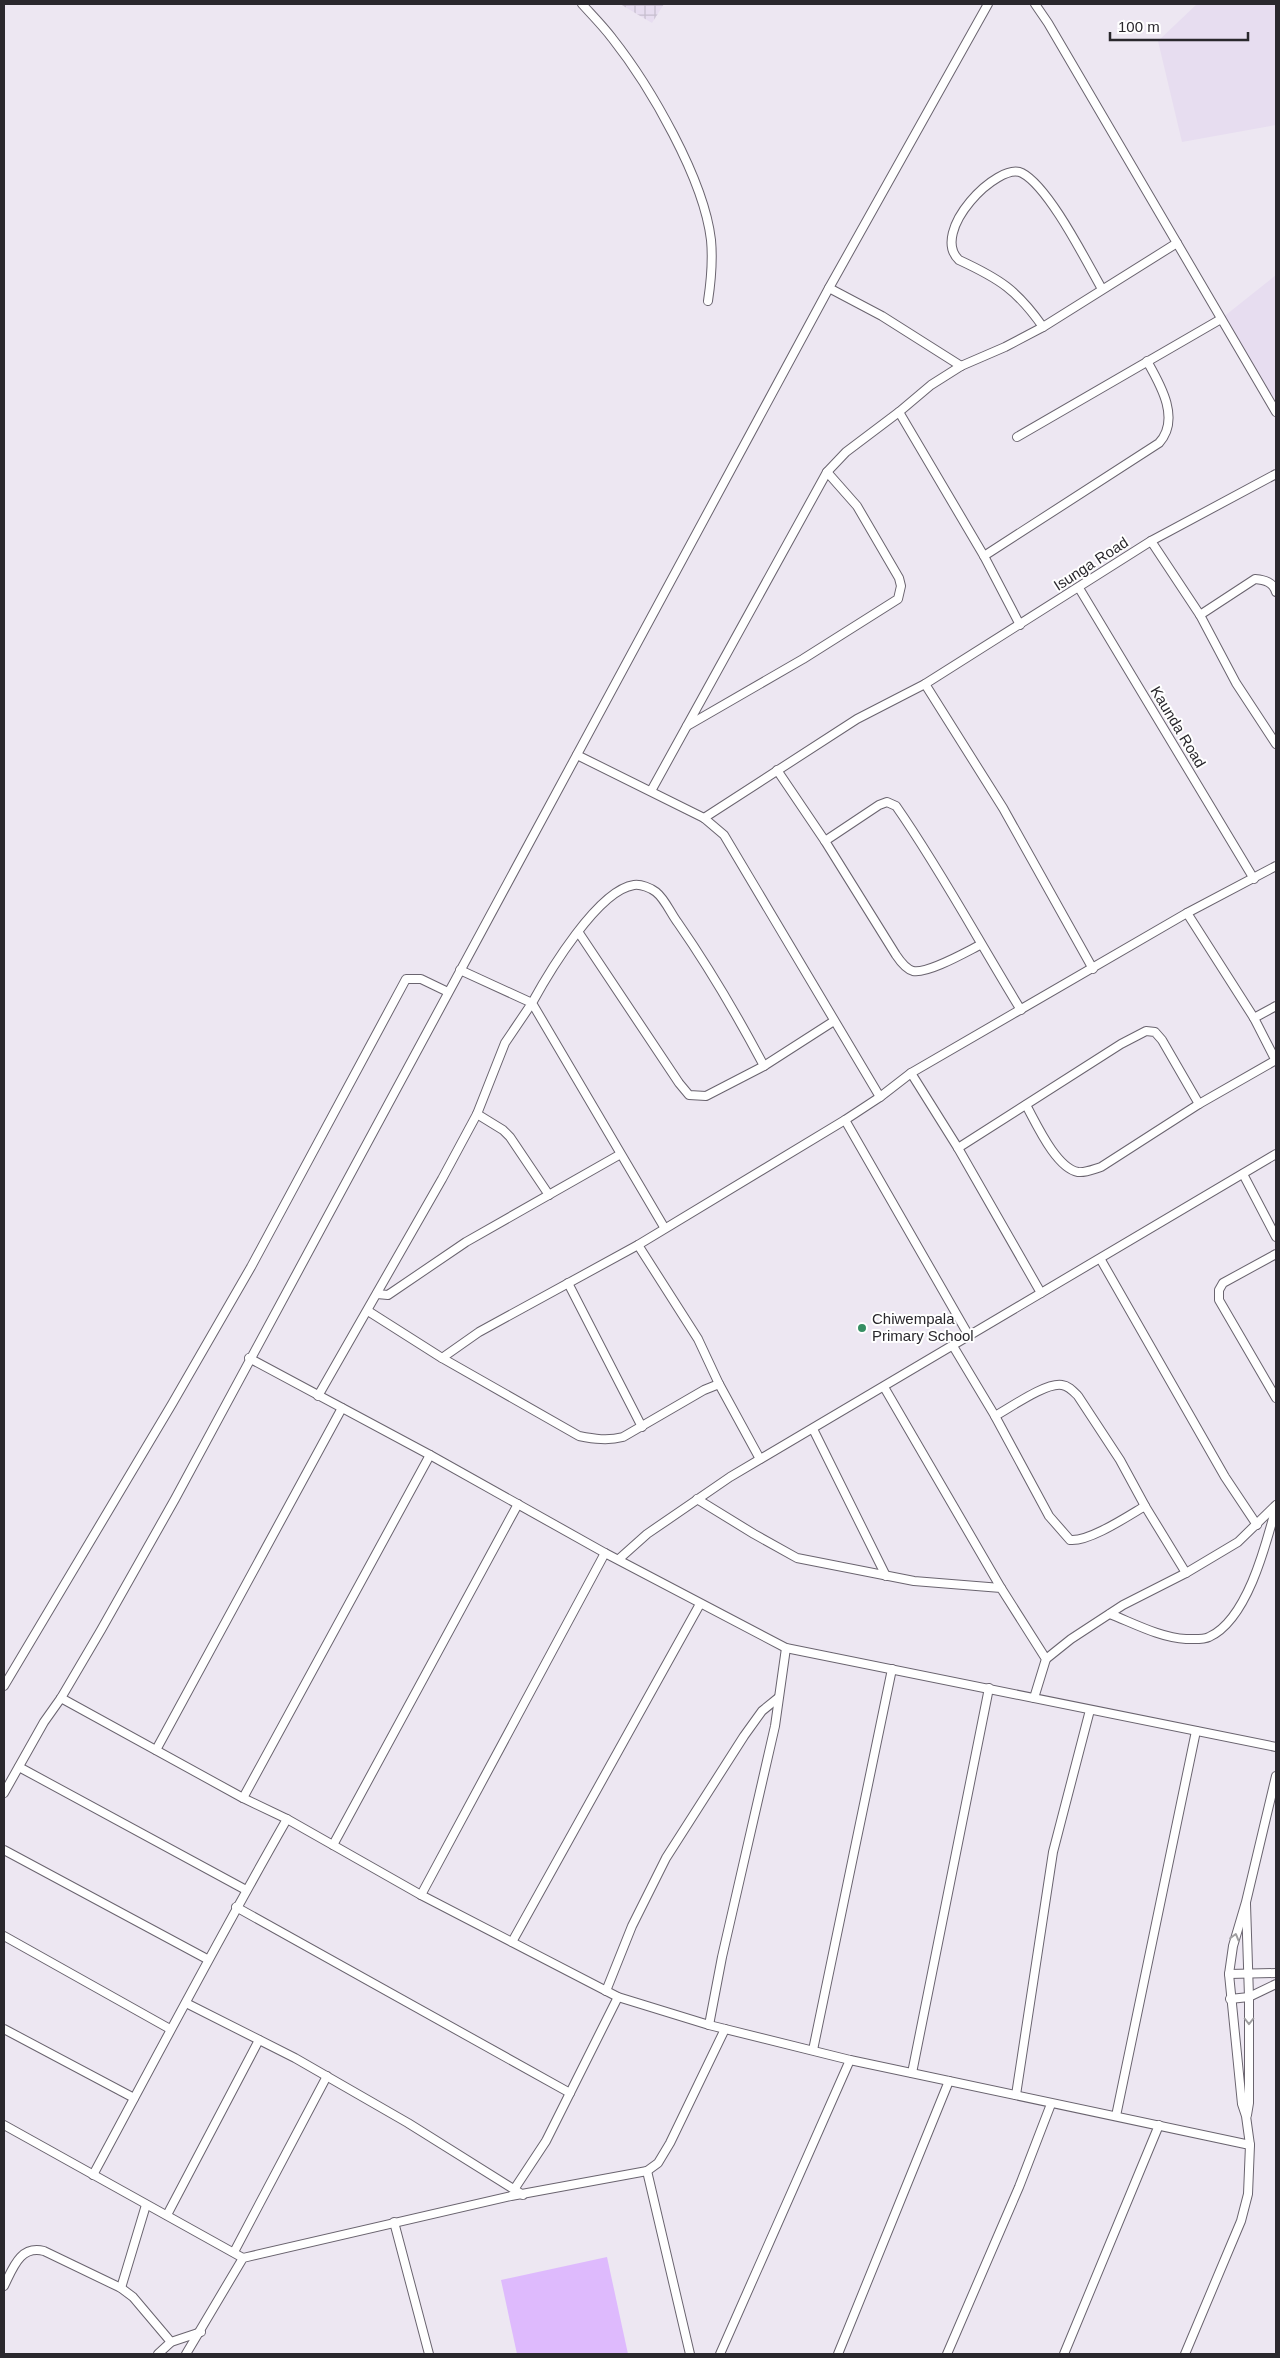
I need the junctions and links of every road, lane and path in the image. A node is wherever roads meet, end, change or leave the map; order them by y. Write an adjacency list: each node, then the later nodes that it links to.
1 (582, 4): 7 (street)
2 (988, 4): 5 (street)
3 (1035, 4): 4 (street)
4 (1177, 243): 6 (street); 8 (street)
5 (829, 288): 11 (street); 26 (street)
6 (1102, 289): 9 (street); 9 (street)
7 (708, 301)
8 (1220, 319): 10 (street); 13 (street)
9 (1043, 327): 11 (street)
10 (1147, 360): 14 (street); 18 (street)
11 (961, 366): 12 (street)
12 (899, 412): 15 (street); 18 (street)
13 (1276, 412)
14 (1017, 437)
15 (827, 472): 24 (street); 24 (street)
16 (1276, 474): 17 (street, Isunga Road)
17 (1151, 541): 19 (street, Isunga Road); 21 (street)
18 (984, 556): 22 (street)
19 (1079, 588): 22 (street, Isunga Road); 32 (street, Kaunda Road)
20 (1276, 592): 21 (street)
21 (1200, 615): 25 (street)
22 (1020, 625): 23 (street, Isunga Road)
23 (925, 684): 27 (street, Isunga Road); 36 (street)
24 (687, 726): 28 (street)
25 (1276, 744)
26 (577, 755): 28 (street); 37 (street)
27 (777, 770): 29 (street, Isunga Road); 30 (street)
28 (651, 791): 29 (street)
29 (704, 818): 43 (street)
30 (825, 840): 35 (street); 35 (street)
31 (1276, 866): 32 (street)
32 (1254, 879): 33 (street)
33 (1187, 914): 36 (street); 42 (street)
34 (579, 932): 39 (street); 45 (street); 45 (street)
35 (980, 945): 41 (street)
36 (1092, 969): 41 (street)
37 (460, 970): 38 (street); 39 (street)
38 (448, 992): 68 (street); 95 (street)
39 (532, 1003): 50 (street); 54 (street)
40 (1276, 1006): 42 (street)
41 (1021, 1010): 46 (street)
42 (1254, 1018): 44 (street)
43 (834, 1021): 45 (street); 47 (street)
44 (1276, 1060): 48 (street)
45 (764, 1066)
46 (911, 1074): 47 (street); 52 (street)
47 (880, 1097): 51 (street)
48 (1199, 1104): 49 (street); 49 (street)
49 (1026, 1105): 52 (street)
50 (477, 1114): 56 (street); 64 (street)
51 (845, 1120): 57 (street); 66 (street)
52 (958, 1148): 63 (street)
53 (1276, 1154): 55 (street)
54 (619, 1155): 56 (street); 57 (street)
55 (1243, 1174): 58 (street); 61 (street)
56 (549, 1195): 64 (street)
57 (664, 1228): 59 (street)
58 (1276, 1237)
59 (638, 1245): 62 (street); 70 (street)
60 (1276, 1254): 73 (street)
61 (1101, 1260): 63 (street); 84 (street)
62 (568, 1283): 69 (street); 76 (street)
63 (1041, 1293): 66 (street)
64 (377, 1294): 65 (street)
65 (368, 1311): 69 (street); 72 (street)
66 (969, 1336): 67 (street)
67 (953, 1346): 71 (street); 75 (street)
68 (249, 1358): 72 (street); 97 (street)
69 (442, 1358): 76 (street)
70 (719, 1384): 76 (street); 79 (street)
71 (884, 1387): 77 (street); 89 (street)
72 (318, 1396): 74 (street)
73 (1276, 1398)
74 (342, 1408): 78 (street); 103 (street)
75 (995, 1416): 83 (street); 83 (street)
76 (642, 1428)
77 (813, 1429): 79 (street); 88 (street)
78 (430, 1455): 81 (street); 107 (street)
79 (760, 1459): 80 (street)
80 (697, 1499): 86 (street); 88 (street)
81 (518, 1504): 85 (street); 109 (street)
82 (1276, 1505): 84 (street); 91 (street)
83 (1145, 1506): 87 (street)
84 (1257, 1525): 87 (street)
85 (605, 1553): 86 (street); 112 (street)
86 (619, 1559): 90 (street)
87 (1186, 1573): 91 (street)
88 (886, 1576): 89 (street)
89 (1001, 1588): 93 (street)
90 (700, 1604): 92 (street); 116 (street)
91 (1110, 1614): 93 (street)
92 (786, 1648): 94 (street); 98 (street)
93 (1046, 1659): 99 (street)
94 (892, 1669): 96 (street); 132 (street)
95 (4, 1686)
96 (989, 1688): 99 (street); 134 (street)
97 (61, 1698): 103 (street); 104 (street)
98 (778, 1698): 122 (street); 127 (street)
99 (1034, 1698): 100 (street)
100 (1090, 1710): 101 (street); 138 (street)
101 (1196, 1731): 102 (street); 141 (street)
102 (1276, 1747)
103 (156, 1750): 107 (street)
104 (19, 1767): 106 (street); 111 (street)
105 (1276, 1776): 113 (street)
106 (4, 1793)
107 (244, 1798): 108 (street)
108 (287, 1819): 109 (street); 111 (street)
109 (333, 1845): 112 (street)
110 (4, 1850): 117 (street)
111 (246, 1890): 114 (street)
112 (421, 1895): 116 (street)
113 (1246, 1902): 118 (street); 120 (street, one-way to 113)
114 (236, 1907): 117 (street); 137 (street)
115 (4, 1936): 129 (street)
116 (512, 1942): 122 (street)
117 (207, 1959): 126 (street)
118 (1249, 1972): 119 (street); 120 (street); 124 (street)
119 (1276, 1973)
120 (1229, 1974): 125 (street)
121 (1276, 1984): 124 (street)
122 (606, 1991): 123 (street)
123 (618, 1997): 127 (street); 137 (street)
124 (1249, 1997): 125 (street); 142 (street, one-way to 142)
125 (1230, 1999): 142 (street)
126 (186, 2003): 129 (street); 131 (street)
127 (709, 2025): 130 (street)
128 (4, 2029): 139 (street)
129 (170, 2029): 139 (street)
130 (726, 2029): 132 (street); 146 (street)
131 (259, 2040): 135 (street); 151 (street)
132 (813, 2050): 133 (street)
133 (850, 2060): 134 (street); 163 (street)
134 (912, 2072): 136 (street)
135 (327, 2076): 148 (street); 153 (street)
136 (949, 2081): 138 (street); 164 (street)
137 (570, 2093): 148 (street)
138 (1016, 2095): 140 (street)
139 (134, 2098): 147 (street)
140 (1051, 2104): 141 (street); 165 (street)
141 (1116, 2116): 144 (street)
142 (1246, 2116): 145 (street)
143 (4, 2125): 147 (street)
144 (1159, 2125): 145 (street); 166 (street)
145 (1250, 2145): 167 (street)
146 (647, 2171): 149 (street); 162 (street)
147 (93, 2175): 150 (street)
148 (516, 2188): 149 (street)
149 (523, 2195): 152 (street)
150 (146, 2205): 151 (street); 156 (street)
151 (167, 2214): 153 (street)
152 (394, 2222): 154 (street); 161 (street)
153 (234, 2252): 154 (street)
154 (243, 2258): 157 (street)
155 (4, 2286): 156 (street)
156 (120, 2288): 158 (street)
157 (201, 2332): 158 (street); 160 (street)
158 (171, 2342): 159 (street)
159 (158, 2354)
160 (186, 2354)
161 (430, 2354)
162 (690, 2354)
163 (720, 2354)
164 (838, 2354)
165 (947, 2354)
166 (1064, 2354)
167 (1185, 2354)

